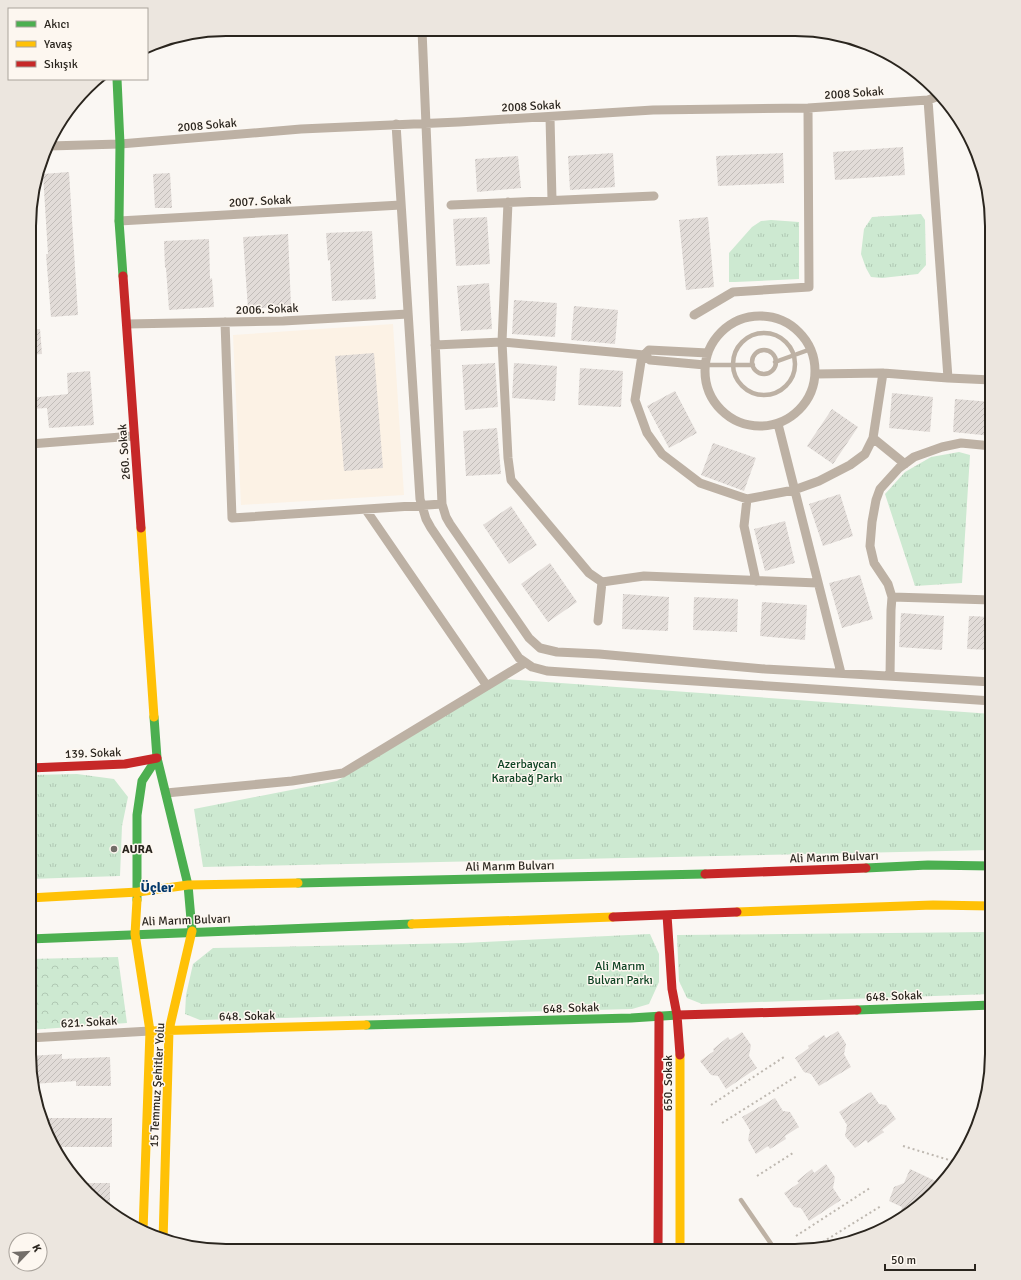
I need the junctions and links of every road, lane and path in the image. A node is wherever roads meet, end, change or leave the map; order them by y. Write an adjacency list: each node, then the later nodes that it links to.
1 (422, 36): 7 (street)
2 (117, 80): 9 (street, 260. Sokak)
3 (935, 98): 4 (street, 2008 Sokak)
4 (928, 100): 5 (street, 2008 Sokak); 33 (street)
5 (808, 108): 6 (street, 2008 Sokak); 18 (street)
6 (550, 117): 7 (street, 2008 Sokak); 12 (street)
7 (425, 123): 8 (street, 2008 Sokak); 22 (street)
8 (396, 124): 9 (street, 2008 Sokak); 14 (street)
9 (120, 144): 10 (street, 2008 Sokak); 16 (street, 260. Sokak)
10 (54, 146)
11 (654, 196): 12 (street)
12 (552, 200): 13 (street)
13 (508, 202): 15 (street); 21 (street)
14 (402, 205): 16 (street, 2007. Sokak); 17 (street)
15 (451, 205)
16 (119, 221): 20 (street, 260. Sokak)
17 (408, 314): 19 (street, 2006. Sokak); 44 (street)
18 (694, 315)
19 (225, 322): 20 (street, 2006. Sokak); 45 (street)
20 (127, 324): 36 (street, 260. Sokak)
21 (502, 342): 22 (street); 25 (street); 47 (street)
22 (435, 345): 43 (street)
23 (811, 349): 24 (street); 26 (lane); 32 (street)
24 (708, 353): 25 (street); 28 (street)
25 (643, 355): 28 (street); 42 (street)
26 (794, 355): 27 (lane); 29 (lane); 29 (lane)
27 (775, 362): 30 (lane); 30 (lane)
28 (705, 365): 29 (lane); 35 (street)
29 (733, 365): 30 (lane)
30 (752, 365)
31 (883, 373): 32 (street); 33 (street); 37 (street)
32 (816, 374): 35 (street)
33 (948, 378): 34 (street)
34 (985, 380)
35 (778, 424): 41 (street)
36 (134, 436): 38 (street); 58 (street, 260. Sokak)
37 (873, 438): 40 (street); 41 (street)
38 (36, 444)
39 (985, 445): 40 (street)
40 (905, 464): 49 (street)
41 (794, 490): 42 (street); 48 (street)
42 (747, 499): 46 (street)
43 (442, 504): 44 (street); 53 (street)
44 (422, 506): 45 (street); 52 (street)
45 (366, 510): 56 (street)
46 (756, 580): 47 (street); 48 (street)
47 (602, 582): 51 (street)
48 (818, 583): 53 (street)
49 (892, 597): 50 (street); 54 (street)
50 (985, 600)
51 (598, 621)
52 (525, 663): 56 (street); 57 (street)
53 (841, 673): 54 (street)
54 (890, 676): 55 (street)
55 (985, 682)
56 (487, 686): 60 (street)
57 (985, 701)
58 (157, 758): 59 (street, 139. Sokak); 60 (street, 260. Sokak); 63 (street, 15 Temmuz Şehitler Yolu)
59 (36, 768)
60 (166, 793): 62 (street, 15 Temmuz Şehitler Yolu)
61 (985, 866): 62 (street, Ali Marım Bulvarı)
62 (188, 885): 63 (street, Ali Marım Bulvarı); 67 (street, 15 Temmuz Şehitler Yolu)
63 (138, 892): 64 (street, Ali Marım Bulvarı); 68 (street, 15 Temmuz Şehitler Yolu)
64 (36, 898)
65 (985, 906): 66 (street, Ali Marım Bulvarı)
66 (667, 916): 67 (street, Ali Marım Bulvarı); 71 (street, 650. Sokak)
67 (192, 932): 68 (street, Ali Marım Bulvarı); 73 (street, 15 Temmuz Şehitler Yolu)
68 (136, 934): 69 (street, Ali Marım Bulvarı); 74 (street, 15 Temmuz Şehitler Yolu)
69 (36, 939)
70 (985, 1005): 71 (street, 648. Sokak)
71 (677, 1014): 72 (street, 648. Sokak); 92 (street, 650. Sokak)
72 (659, 1016): 73 (street, 648. Sokak); 91 (street)
73 (169, 1030): 74 (street, 648. Sokak); 88 (street, 15 Temmuz Şehitler Yolu)
74 (150, 1031): 75 (street, 621. Sokak); 87 (street, 15 Temmuz Şehitler Yolu)
75 (36, 1038)
76 (784, 1057): 78 (path)
77 (797, 1076): 79 (path)
78 (711, 1105)
79 (722, 1123)
80 (903, 1146): 82 (path)
81 (793, 1153): 83 (path)
82 (952, 1161)
83 (757, 1176)
84 (870, 1188): 89 (path)
85 (741, 1200): 93 (lane)
86 (881, 1206): 90 (path)
87 (144, 1225)
88 (163, 1233)
89 (796, 1236)
90 (824, 1241)
91 (658, 1244)
92 (680, 1244)
93 (771, 1244)

